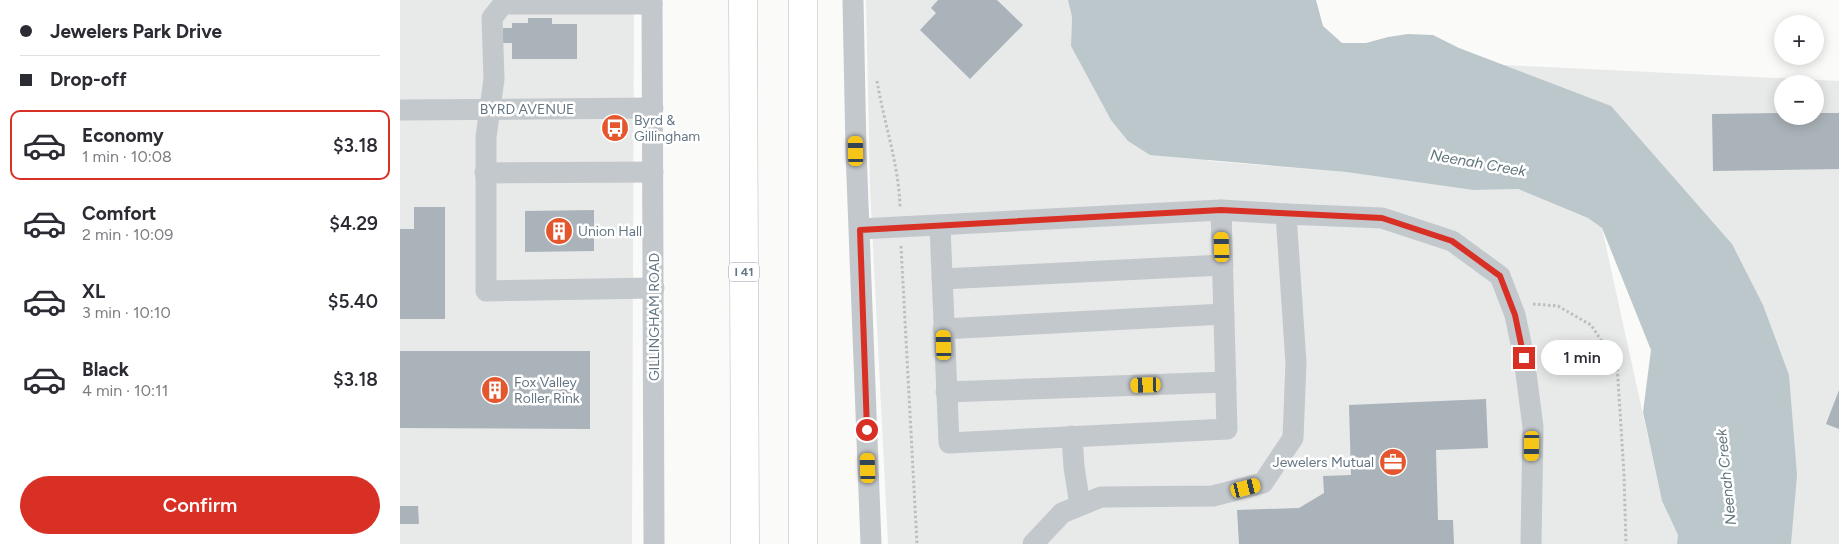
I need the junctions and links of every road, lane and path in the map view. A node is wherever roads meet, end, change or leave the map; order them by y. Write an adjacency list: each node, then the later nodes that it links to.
1 (743, 0): 27 (highway, I 41)
2 (803, 0): 28 (highway)
3 (853, 0): 15 (street)
4 (652, 2): 6 (street, GILLINGHAM ROAD); 7 (street)
5 (877, 72): 13 (path)
6 (653, 108): 7 (street, BYRD AVENUE); 9 (street, GILLINGHAM ROAD)
7 (490, 109): 8 (street, BYRD AVENUE); 10 (street)
8 (400, 110)
9 (653, 172): 10 (street); 18 (street, GILLINGHAM ROAD)
10 (485, 173): 18 (street)
11 (1221, 210): 12 (street); 14 (street); 16 (street)
12 (1286, 214): 19 (street); 25 (street)
13 (900, 226): 14 (street); 15 (street); 30 (path)
14 (940, 226): 17 (street)
15 (860, 230): 29 (street)
16 (1223, 265): 17 (street); 20 (street)
17 (942, 279): 21 (street)
18 (654, 288): 26 (street, GILLINGHAM ROAD)
19 (1510, 301): 32 (street); 33 (path)
20 (1224, 314): 21 (street); 22 (street)
21 (943, 329): 23 (street)
22 (1226, 382): 23 (street); 24 (street)
23 (946, 392): 24 (street)
24 (1072, 436): 25 (street)
25 (1080, 505): 31 (street)
26 (654, 544)
27 (745, 544)
28 (803, 544)
29 (871, 544)
30 (917, 544)
31 (1033, 544)
32 (1531, 544)
33 (1626, 544)

